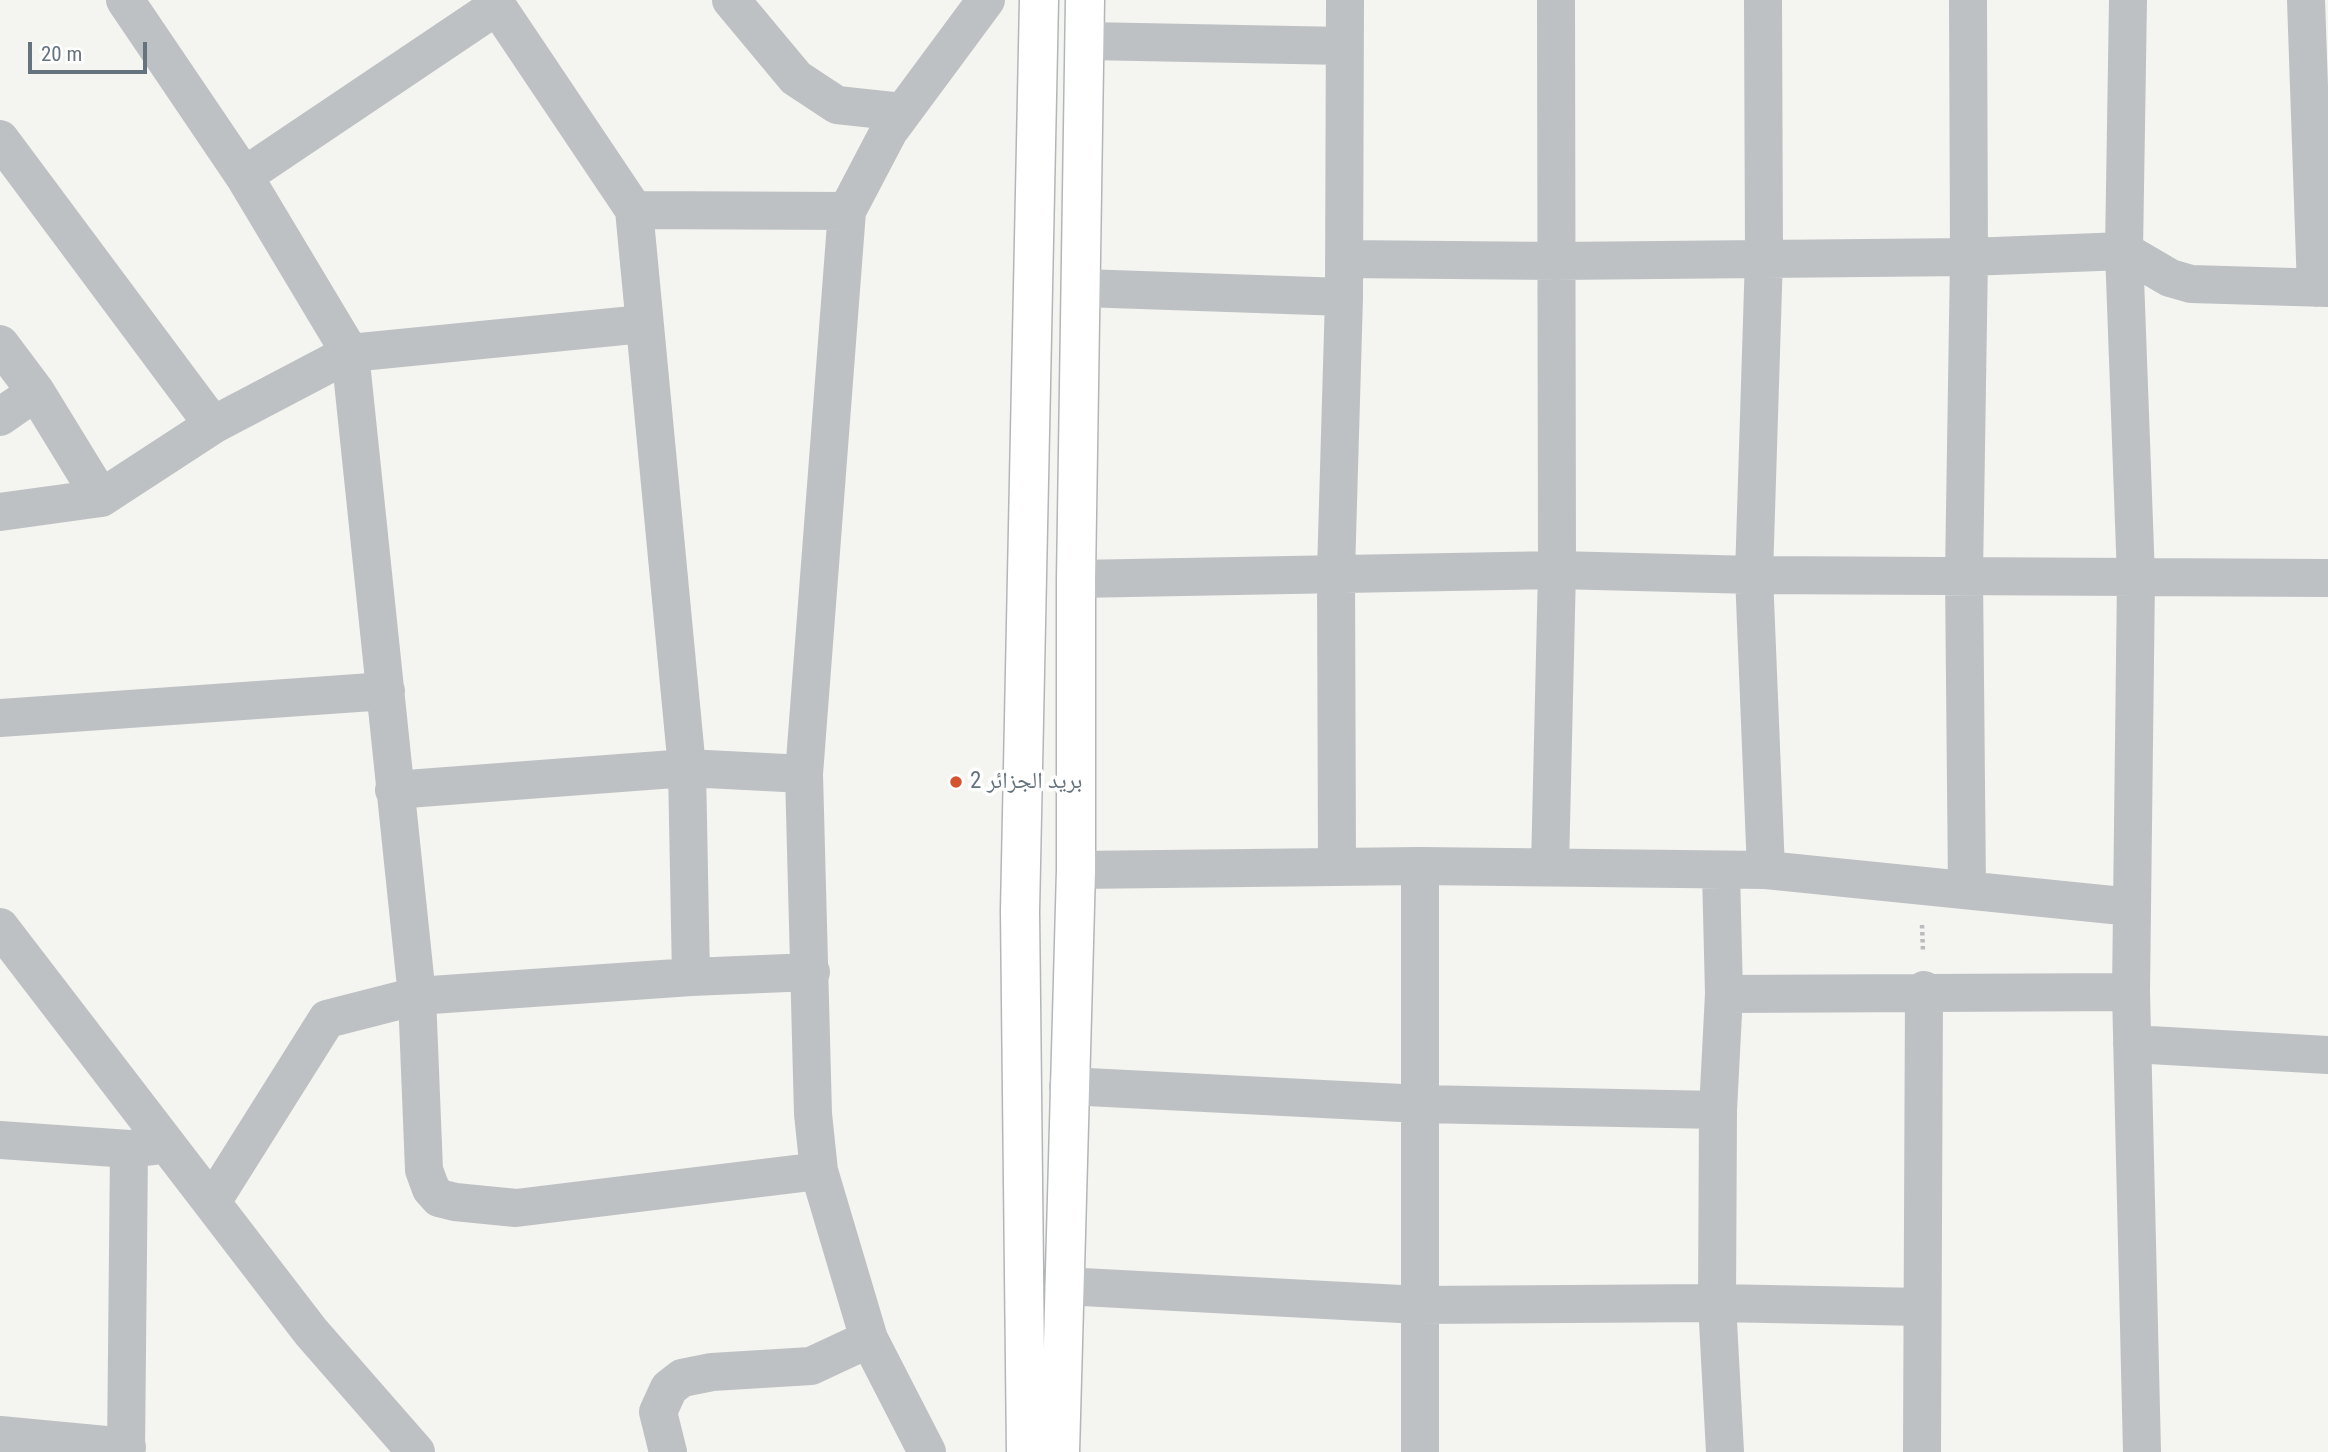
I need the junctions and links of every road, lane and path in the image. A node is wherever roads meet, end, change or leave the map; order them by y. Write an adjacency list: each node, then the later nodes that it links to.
1 (125, 0): 17 (street)
2 (731, 0): 15 (street)
3 (986, 0): 15 (street)
4 (1039, 0): 83 (main road)
5 (1085, 0): 13 (main road)
6 (1345, 0): 14 (street)
7 (1556, 0): 24 (street)
8 (1763, 0): 21 (street)
9 (1968, 0): 22 (street)
10 (2128, 0): 20 (street)
11 (2306, 0): 26 (street)
12 (495, 3): 17 (street); 18 (street)
13 (1086, 41): 14 (street); 25 (main road)
14 (1345, 46): 23 (street)
15 (902, 112): 19 (street)
16 (0, 139): 33 (street)
17 (244, 176): 30 (street)
18 (634, 210): 19 (street); 28 (street)
19 (847, 211): 46 (street)
20 (2124, 251): 22 (street); 26 (street); 40 (street)
21 (1764, 257): 22 (street); 24 (street); 38 (street)
22 (1969, 257): 39 (street)
23 (1344, 258): 24 (street); 27 (street)
24 (1556, 261): 36 (street)
25 (1083, 288): 27 (street); 42 (main road)
26 (2322, 288)
27 (1344, 297): 37 (street)
28 (643, 324): 30 (street); 45 (street)
29 (0, 344): 31 (street)
30 (350, 353): 33 (street); 43 (street)
31 (36, 392): 32 (street); 34 (street)
32 (0, 417)
33 (213, 425): 34 (street)
34 (102, 498): 35 (street)
35 (0, 512)
36 (1557, 570): 37 (street); 38 (street); 50 (street)
37 (1336, 572): 42 (street); 49 (street)
38 (1754, 575): 39 (street); 52 (street)
39 (1965, 575): 40 (street); 54 (street)
40 (2136, 577): 41 (street); 55 (street)
41 (2328, 578)
42 (1076, 579): 51 (main road)
43 (386, 691): 44 (street); 47 (street)
44 (0, 718)
45 (687, 768): 46 (street); 47 (street); 58 (street)
46 (804, 774): 57 (street)
47 (394, 790): 62 (street)
48 (1420, 866): 49 (street); 50 (street); 66 (street)
49 (1337, 867): 51 (street)
50 (1550, 867): 53 (street)
51 (1076, 870): 65 (main road)
52 (1766, 870): 53 (street); 54 (street)
53 (1721, 872): 61 (street)
54 (1967, 889): 55 (street); 59 (path)
55 (2132, 907): 60 (street)
56 (0, 927): 69 (street)
57 (811, 972): 58 (street); 71 (street)
58 (691, 976): 62 (street)
59 (1924, 990): 60 (street); 61 (street); 76 (street)
60 (2131, 992): 63 (street)
61 (1724, 994): 67 (street)
62 (417, 996): 71 (street); 72 (street)
63 (2132, 1044): 64 (street); 88 (street)
64 (2328, 1055)
65 (1068, 1086): 66 (street); 73 (main road)
66 (1421, 1104): 67 (street); 75 (street)
67 (1718, 1110): 74 (street)
68 (0, 1140): 70 (street)
69 (167, 1145): 70 (street); 72 (street)
70 (129, 1149): 80 (street)
71 (819, 1171): 77 (street)
72 (212, 1202): 79 (street)
73 (1064, 1286): 75 (street); 84 (main road)
74 (1717, 1303): 75 (street); 76 (street); 86 (street)
75 (1419, 1305): 85 (street)
76 (1922, 1307): 87 (street)
77 (869, 1339): 81 (street); 82 (street)
78 (0, 1434): 80 (street)
79 (403, 1444)
80 (127, 1450)
81 (668, 1452)
82 (927, 1452)
83 (1026, 1452)
84 (1060, 1452)
85 (1420, 1452)
86 (1725, 1452)
87 (1922, 1452)
88 (2142, 1452)

